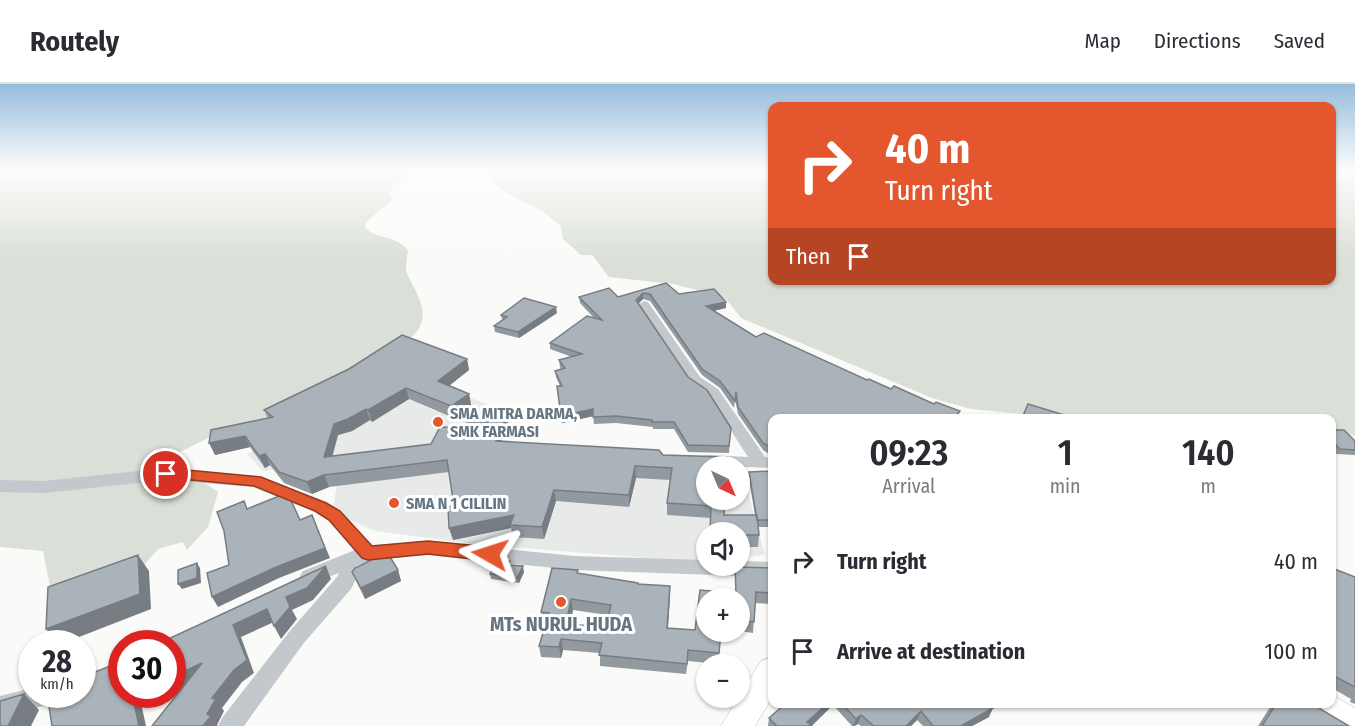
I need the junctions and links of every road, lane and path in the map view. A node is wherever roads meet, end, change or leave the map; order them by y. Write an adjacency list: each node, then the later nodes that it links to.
1 (644, 305): 3 (street)
2 (694, 461): 3 (street)
3 (766, 462)
4 (0, 486): 5 (street)
5 (368, 553): 6 (street); 7 (street)
6 (343, 562): 8 (street); 13 (street)
7 (768, 570)
8 (296, 582)
9 (768, 676): 14 (main road)
10 (18, 702): 11 (street)
11 (0, 707)
12 (1326, 708): 15 (main road)
13 (230, 726)
14 (737, 726)
15 (1355, 726)

